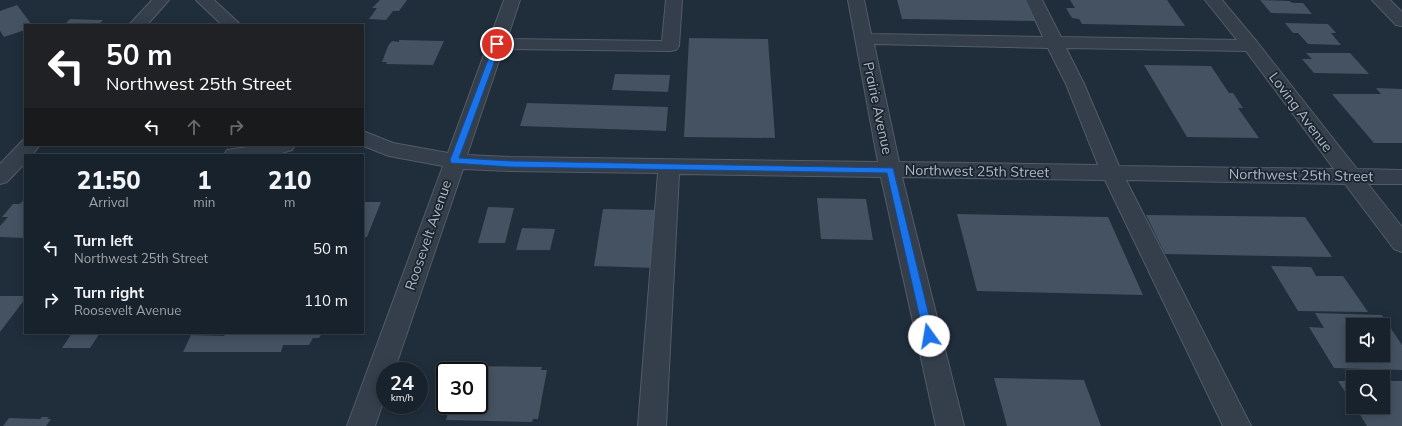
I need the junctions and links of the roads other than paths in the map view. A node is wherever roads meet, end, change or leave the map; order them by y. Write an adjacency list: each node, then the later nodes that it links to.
1 (161, 0): 10 (street)
2 (204, 0): 11 (street)
3 (512, 0): 13 (street, Roosevelt Avenue)
4 (674, 0): 13 (street)
5 (856, 0): 12 (street, Prairie Avenue)
6 (1034, 0): 14 (street)
7 (1213, 0): 15 (street, Loving Avenue)
8 (1380, 0): 9 (street)
9 (1402, 21)
10 (139, 24)
11 (231, 24)
12 (864, 39): 14 (street); 22 (street, Prairie Avenue)
13 (497, 44): 20 (street, Roosevelt Avenue)
14 (1056, 44): 15 (street); 23 (street)
15 (1251, 46): 24 (street, Loving Avenue)
16 (364, 138): 20 (street, Northwest 25th Street)
17 (282, 146): 19 (street)
18 (18, 154): 25 (street)
19 (246, 154)
20 (454, 160): 21 (street, Northwest 25th Street); 28 (street, Roosevelt Avenue)
21 (669, 167): 22 (street, Northwest 25th Street); 29 (street)
22 (890, 170): 23 (street, Northwest 25th Street); 30 (street, Prairie Avenue)
23 (1112, 173): 24 (street, Northwest 25th Street); 31 (street)
24 (1350, 176): 26 (street, Northwest 25th Street); 27 (street, Loving Avenue)
25 (0, 177)
26 (1402, 177)
27 (1402, 243)
28 (361, 426)
29 (652, 426)
30 (950, 426)
31 (1237, 426)

